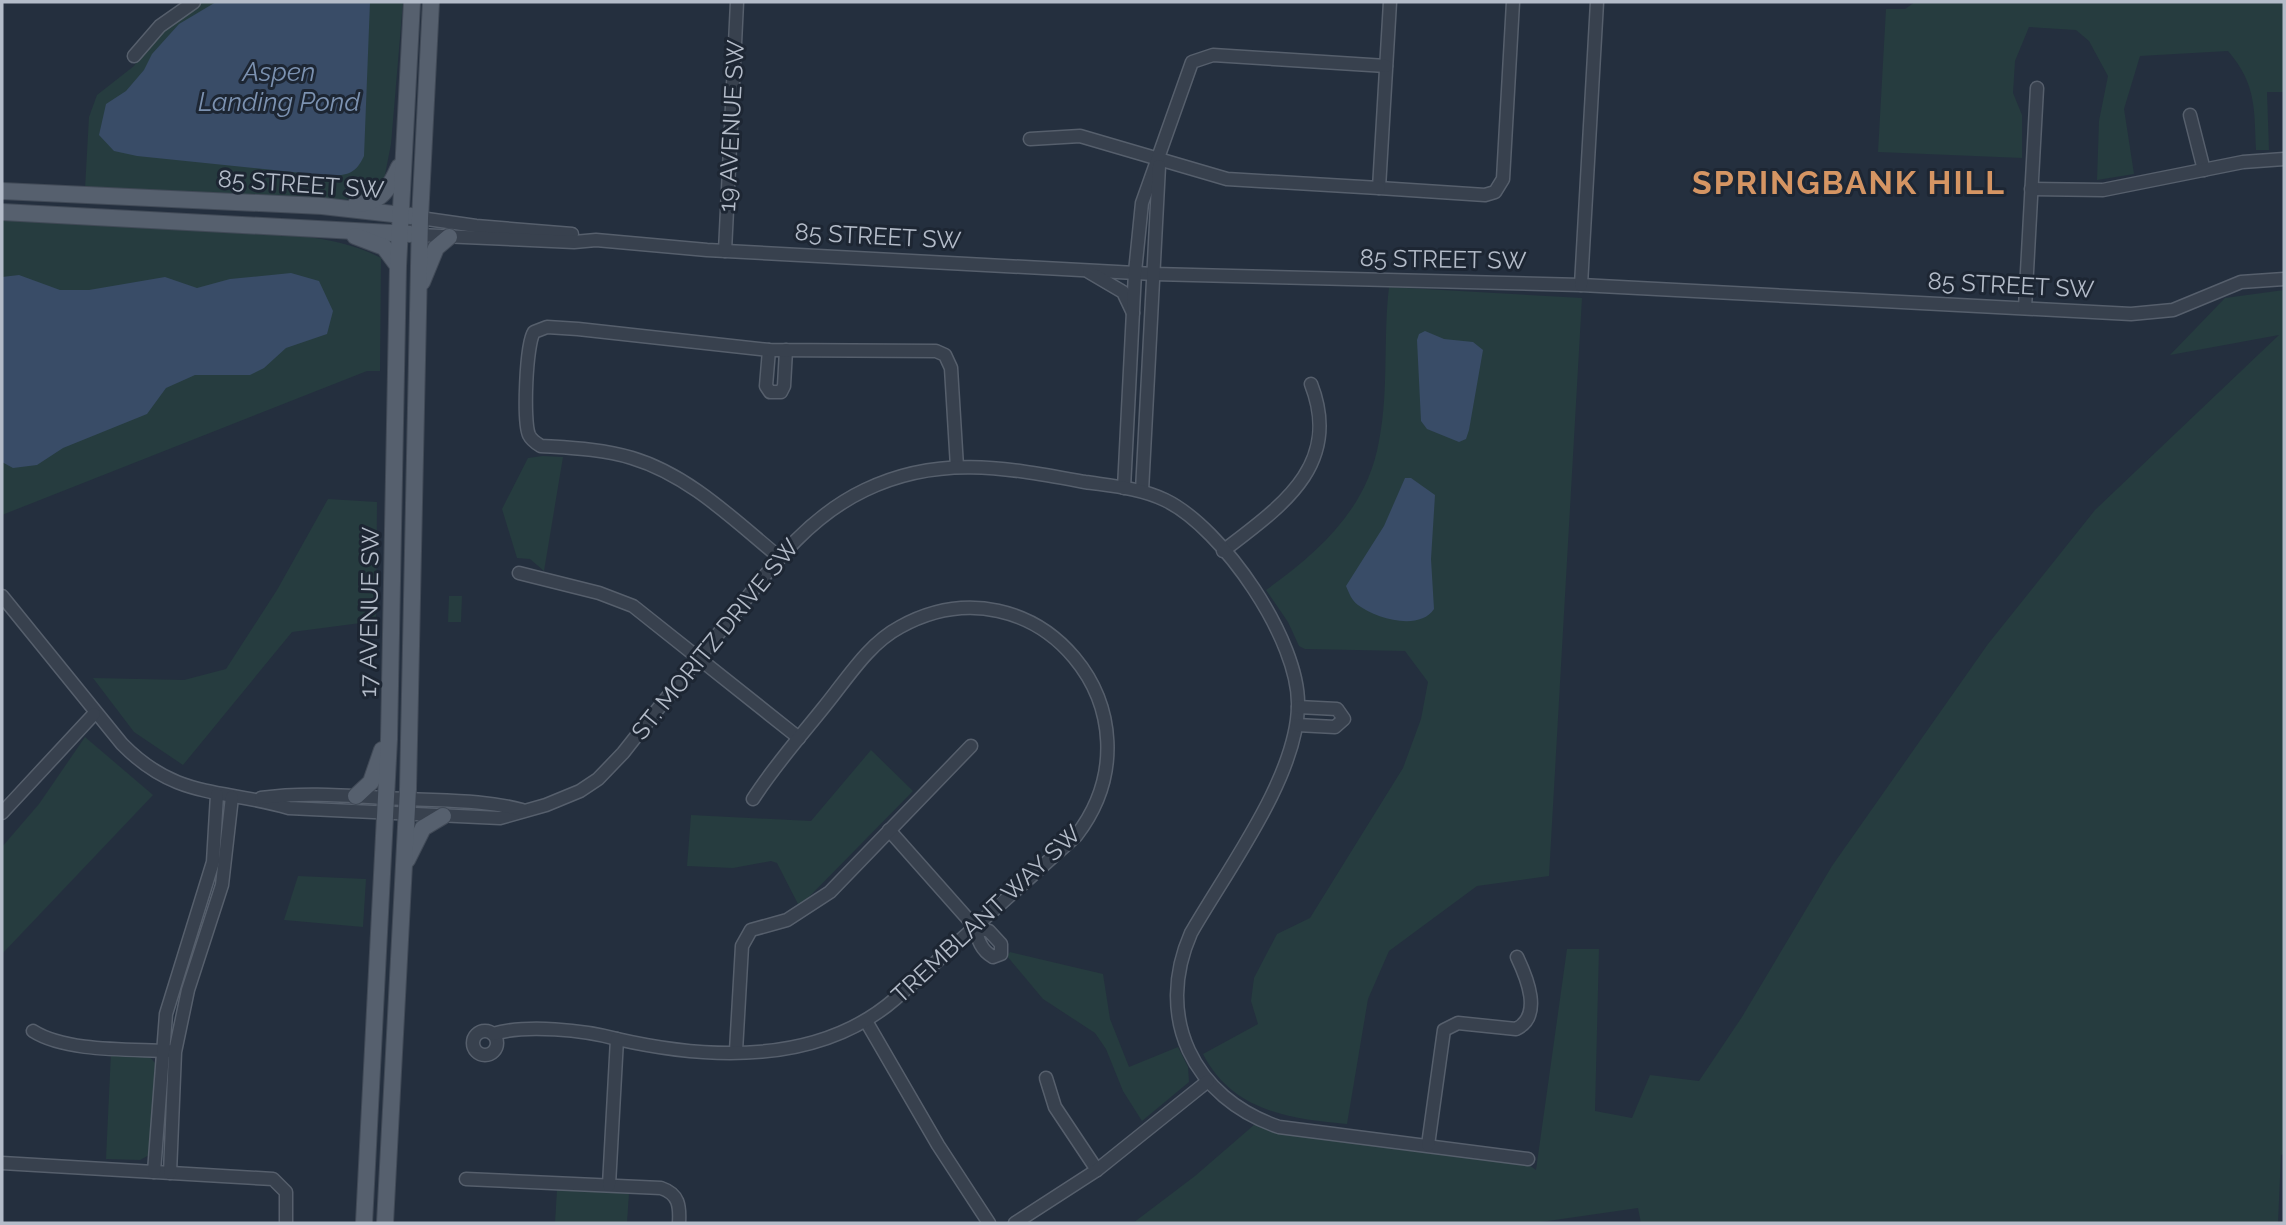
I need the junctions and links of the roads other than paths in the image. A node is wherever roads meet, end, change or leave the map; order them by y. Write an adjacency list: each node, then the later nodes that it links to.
1 (194, 2): 10 (street)
2 (412, 2): 8 (main road, 17 AVENUE SW)
3 (431, 2): 9 (main road, 17 AVENUE SW)
4 (737, 2): 31 (street, 19 AVENUE SW)
5 (1390, 2): 11 (street)
6 (1513, 2): 19 (street)
7 (1597, 2): 37 (street)
8 (411, 24): 9 (main road); 15 (main road, 17 AVENUE SW)
9 (430, 25): 25 (main road, 17 AVENUE SW)
10 (134, 56)
11 (1386, 65): 17 (street); 19 (street)
12 (2037, 88): 20 (street)
13 (2190, 115): 18 (street)
14 (1030, 139): 17 (street)
15 (404, 157): 22 (main road); 24 (main road, 17 AVENUE SW)
16 (2284, 159): 18 (street)
17 (1160, 160): 19 (street); 34 (street); 35 (street)
18 (2204, 170): 20 (street)
19 (1379, 188)
20 (2031, 189): 39 (street)
21 (2, 191): 22 (main road, 85 STREET SW)
22 (323, 206): 24 (main road, 85 STREET SW)
23 (2, 212): 26 (main road, 85 STREET SW)
24 (401, 214): 25 (main road, 85 STREET SW); 27 (main road, 17 AVENUE SW)
25 (420, 218): 28 (main road, 17 AVENUE SW); 30 (street, 85 STREET SW)
26 (347, 231): 27 (main road, 85 STREET SW); 32 (main road)
27 (400, 233): 28 (main road, 85 STREET SW); 32 (main road, 17 AVENUE SW)
28 (419, 235): 29 (street, 85 STREET SW); 38 (main road, 17 AVENUE SW)
29 (449, 237): 30 (street, 85 STREET SW); 38 (main road)
30 (596, 240): 31 (street, 85 STREET SW)
31 (725, 251): 33 (street, 85 STREET SW)
32 (398, 266): 56 (main road, 17 AVENUE SW)
33 (1086, 270): 34 (street, 85 STREET SW); 40 (street)
34 (1135, 272): 35 (street, 85 STREET SW); 40 (street)
35 (1154, 274): 37 (street, 85 STREET SW); 46 (street)
36 (2284, 279): 39 (street, 85 STREET SW)
37 (1581, 285): 39 (street, 85 STREET SW)
38 (418, 291): 64 (main road, 17 AVENUE SW)
39 (2025, 308)
40 (1133, 313): 45 (street)
41 (769, 349): 42 (street); 42 (street); 48 (street)
42 (786, 350): 44 (street)
43 (1311, 384): 47 (street)
44 (957, 467): 45 (street, ST. MORITZ DRIVE SW); 48 (street, ST. MORITZ DRIVE SW)
45 (1124, 488): 46 (street, ST. MORITZ DRIVE SW)
46 (1142, 491): 47 (street, ST. MORITZ DRIVE SW)
47 (1223, 551): 52 (street, ST. MORITZ DRIVE SW)
48 (779, 557): 51 (street, ST. MORITZ DRIVE SW)
49 (519, 573): 51 (street)
50 (2, 596): 53 (street)
51 (700, 657): 55 (street); 65 (street, ST. MORITZ DRIVE SW)
52 (1298, 707): 54 (street, ST. MORITZ DRIVE SW); 54 (street)
53 (94, 714): 58 (street); 66 (street)
54 (1297, 725): 80 (street, ST. MORITZ DRIVE SW)
55 (799, 738): 62 (street, TREMBLANT WAY SW); 70 (street, TREMBLANT WAY SW)
56 (389, 739): 59 (main road); 63 (main road, 17 AVENUE SW)
57 (971, 746): 68 (street)
58 (217, 795): 60 (street); 76 (street)
59 (356, 796): 61 (street); 63 (street)
60 (232, 797): 61 (street); 78 (street)
61 (257, 799): 63 (street)
62 (753, 799)
63 (386, 806): 64 (street, ST. MORITZ DRIVE SW); 90 (main road, 17 AVENUE SW)
64 (407, 807): 65 (street, ST. MORITZ DRIVE SW); 67 (street, ST. MORITZ DRIVE SW); 69 (main road, 17 AVENUE SW)
65 (522, 810): 67 (street, ST. MORITZ DRIVE SW)
66 (2, 813)
67 (443, 816): 69 (main road)
68 (889, 830): 70 (street); 77 (street)
69 (405, 865): 91 (main road, 17 AVENUE SW)
70 (975, 927): 72 (street, TREMBLANT WAY SW)
71 (1517, 957): 81 (street)
72 (866, 1021): 77 (street, TREMBLANT WAY SW); 93 (street)
73 (33, 1031): 76 (street)
74 (493, 1034): 75 (street, TREMBLANT WAY SW)
75 (617, 1039): 77 (street, TREMBLANT WAY SW); 88 (street)
76 (162, 1051): 78 (street); 85 (street)
77 (736, 1051)
78 (175, 1052): 86 (street)
79 (1046, 1078): 84 (street)
80 (1208, 1082): 81 (street, ST. MORITZ DRIVE SW); 84 (street)
81 (1428, 1145): 82 (street, ST. MORITZ DRIVE SW)
82 (1528, 1159)
83 (2, 1163): 85 (street)
84 (1097, 1170): 94 (street)
85 (154, 1172): 86 (street)
86 (170, 1173): 89 (street)
87 (466, 1179): 88 (street)
88 (609, 1185): 92 (street)
89 (286, 1223)
90 (364, 1223)
91 (385, 1223)
92 (679, 1223)
93 (989, 1223)
94 (1015, 1223)

